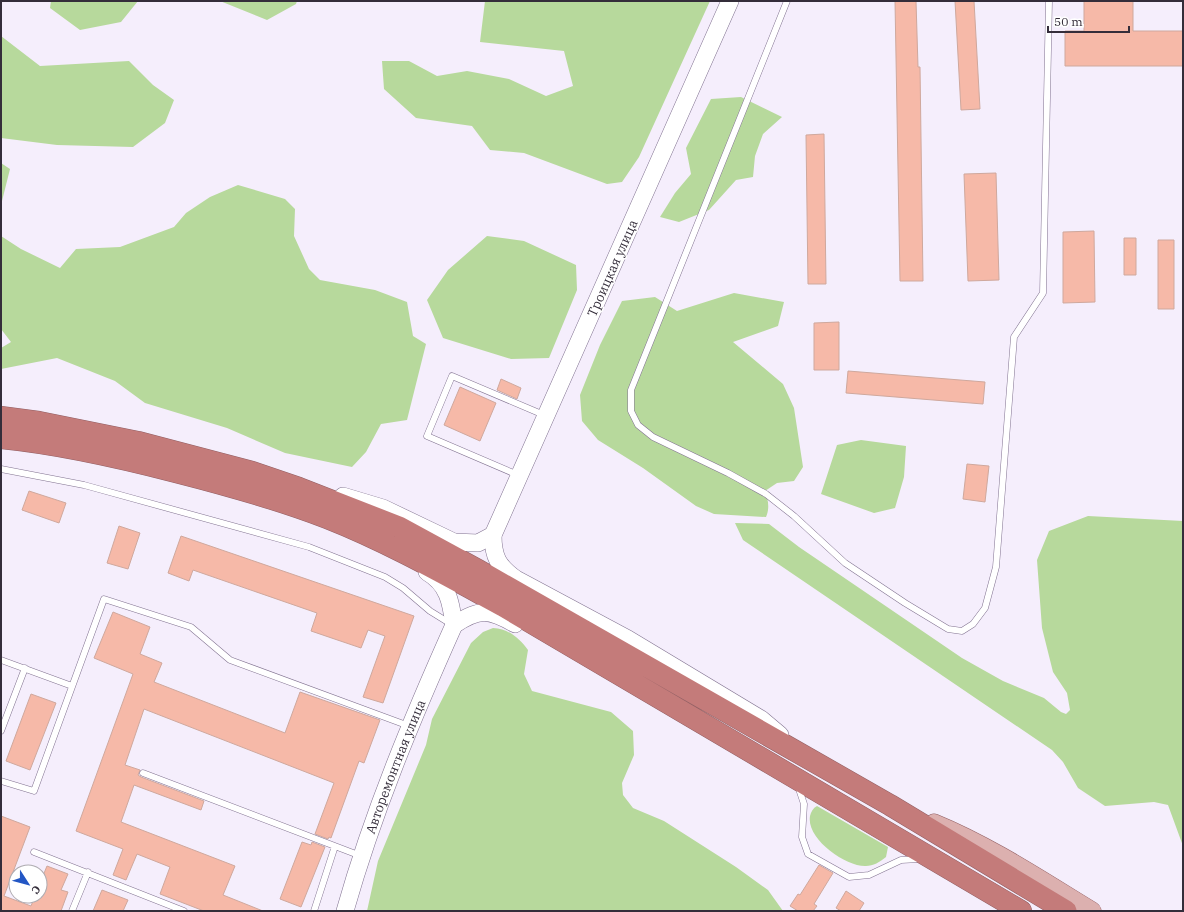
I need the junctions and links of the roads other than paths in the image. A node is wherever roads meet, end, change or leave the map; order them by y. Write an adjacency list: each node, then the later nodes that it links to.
1 (730, 1): 4 (street, Троицкая улица)
2 (787, 1): 3 (lane)
3 (1049, 1)
4 (546, 415): 8 (street, Троицкая улица); 8 (lane)
5 (1, 417): 9 (highway)
6 (1, 438): 10 (highway)
7 (1, 469): 12 (lane)
8 (520, 476): 11 (street, Троицкая улица)
9 (299, 488): 11 (street); 19 (highway)
10 (328, 518): 12 (street); 16 (highway)
11 (493, 535): 19 (street)
12 (454, 626): 16 (street); 17 (street, Авторемонтная улица)
13 (1, 660): 14 (lane)
14 (25, 668): 15 (lane); 18 (lane)
15 (72, 686): 17 (lane); 22 (lane)
16 (640, 687): 21 (highway)
17 (410, 726): 26 (street, Авторемонтная улица)
18 (1, 731)
19 (806, 757): 23 (highway)
20 (143, 772): 24 (lane)
21 (796, 779): 27 (highway); 27 (lane)
22 (1, 781)
23 (890, 805): 36 (highway); 37 (main road)
24 (335, 846): 26 (lane); 32 (lane)
25 (34, 852): 29 (lane)
26 (361, 856): 33 (street, Авторемонтная улица)
27 (931, 858): 28 (highway)
28 (952, 871): 34 (main road); 35 (highway)
29 (88, 872): 30 (lane); 31 (lane)
30 (72, 911)
31 (184, 911)
32 (314, 911)
33 (345, 911)
34 (1012, 911)
35 (1021, 911)
36 (1066, 911)
37 (1092, 911)

